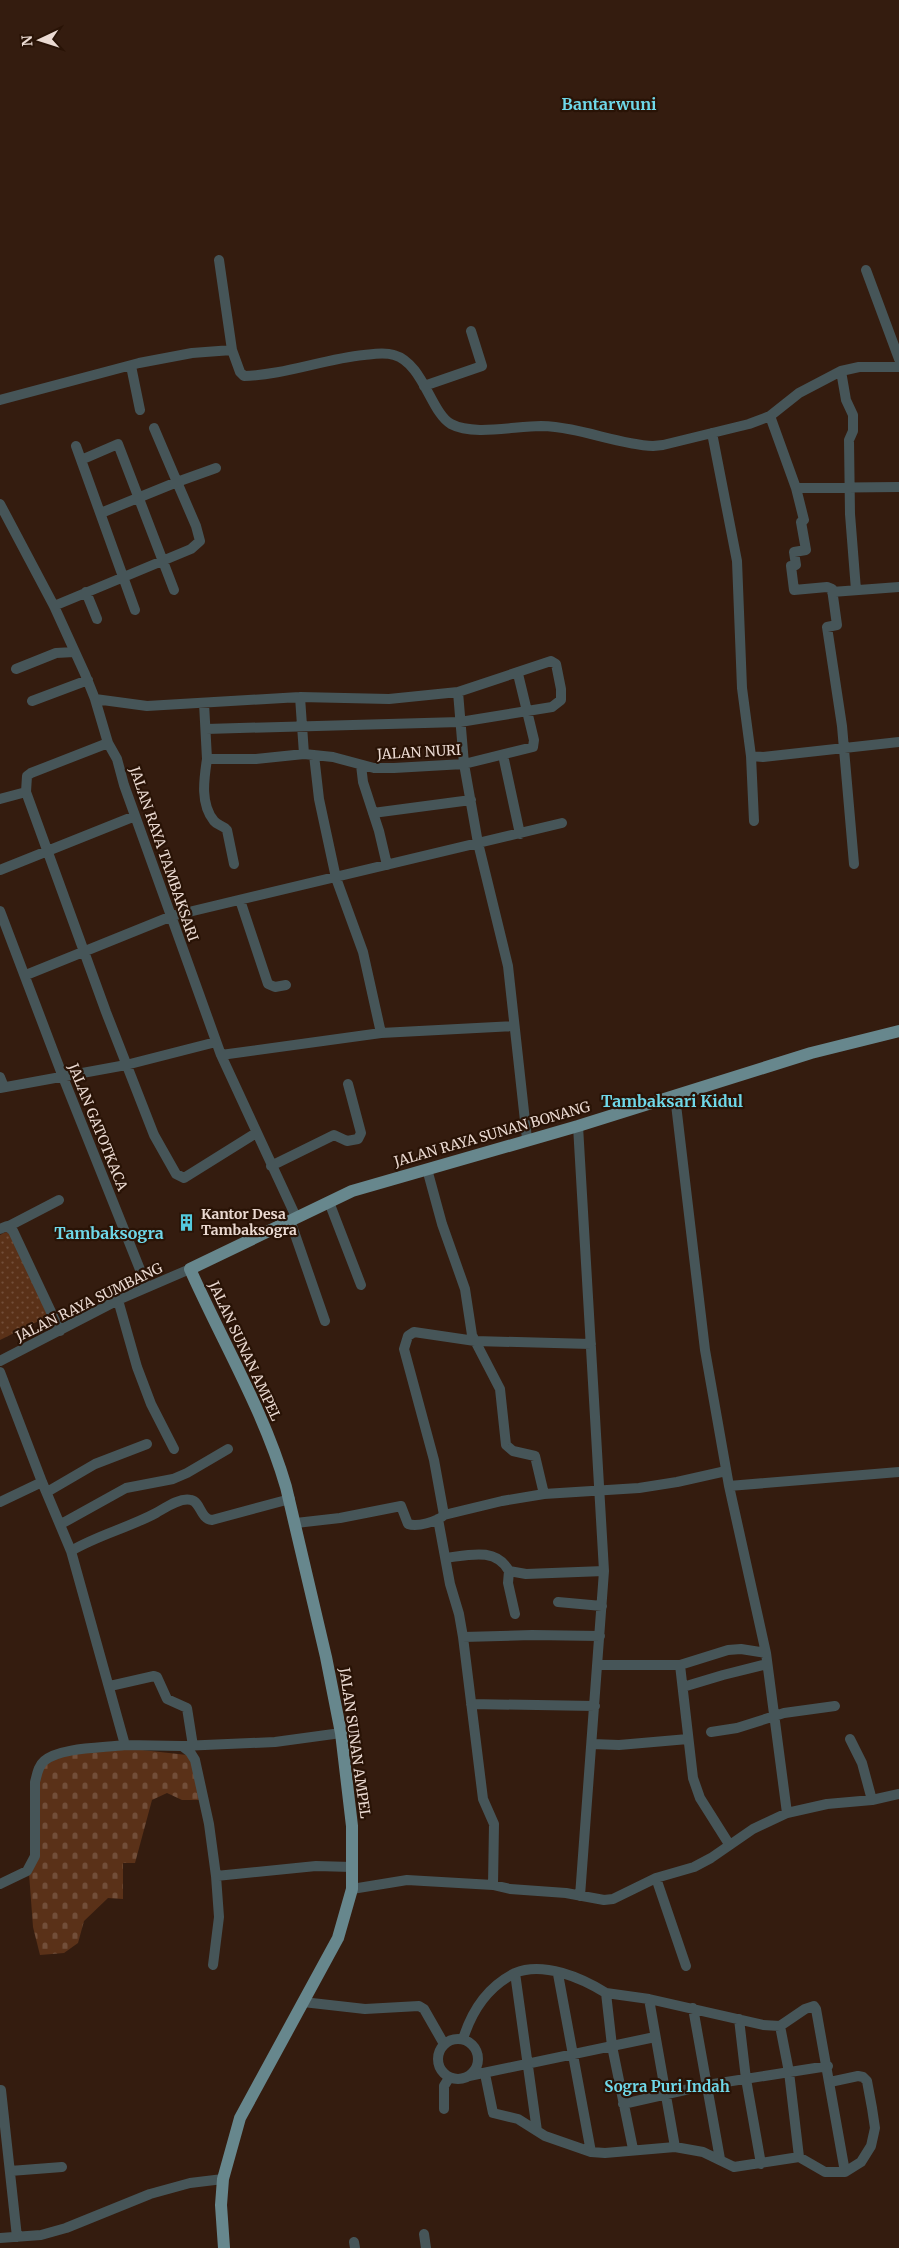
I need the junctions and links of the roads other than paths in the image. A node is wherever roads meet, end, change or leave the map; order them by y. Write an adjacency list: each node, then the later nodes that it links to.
1 (219, 260): 4 (street)
2 (866, 270): 5 (street)
3 (471, 331): 9 (street)
4 (232, 350): 6 (street); 9 (street)
5 (899, 359)
6 (131, 366): 10 (street); 11 (street)
7 (899, 367): 8 (street)
8 (841, 372): 12 (street); 19 (street)
9 (424, 386): 14 (street)
10 (0, 400)
11 (140, 410)
12 (770, 416): 14 (street); 21 (street)
13 (154, 428): 18 (street)
14 (712, 433): 53 (street)
15 (76, 446): 16 (street)
16 (81, 460): 22 (street); 24 (street)
17 (216, 468): 18 (street)
18 (177, 482): 22 (street); 25 (street)
19 (849, 486): 20 (street); 21 (street); 29 (street)
20 (899, 486)
21 (796, 488): 31 (street)
22 (139, 498): 24 (street); 25 (street)
23 (0, 504): 32 (street, JALAN RAYA TAMBAKSARI)
24 (101, 513): 26 (street)
25 (162, 560): 26 (street); 28 (street)
26 (123, 576): 30 (street); 33 (street)
27 (899, 587): 29 (street)
28 (174, 590)
29 (856, 590): 31 (street)
30 (86, 592): 32 (street); 34 (street)
31 (832, 592): 50 (street)
32 (54, 606): 35 (street, JALAN RAYA TAMBAKSARI)
33 (135, 610)
34 (97, 619)
35 (74, 652): 36 (street); 38 (street, JALAN RAYA TAMBAKSARI)
36 (16, 669)
37 (518, 674): 39 (street); 44 (street); 44 (street)
38 (88, 680): 41 (street, JALAN RAYA TAMBAKSARI); 42 (street)
39 (458, 692): 40 (street); 45 (street)
40 (300, 697): 43 (street); 46 (street)
41 (95, 699): 43 (street); 49 (street, JALAN RAYA TAMBAKSARI)
42 (32, 701)
43 (204, 703): 47 (street)
44 (528, 712): 45 (street); 52 (street, JALAN NURI)
45 (460, 722): 46 (street); 55 (street)
46 (302, 728): 47 (street); 51 (street)
47 (206, 730): 54 (street)
48 (899, 742): 50 (street)
49 (108, 743): 57 (street); 61 (street, JALAN RAYA TAMBAKSARI)
50 (844, 748): 53 (street); 68 (street)
51 (309, 755): 54 (street, JALAN NURI); 56 (street, JALAN NURI); 71 (street)
52 (504, 755): 55 (street, JALAN NURI); 64 (street)
53 (751, 756): 62 (street)
54 (207, 759): 67 (street)
55 (464, 764): 56 (street, JALAN NURI); 59 (street)
56 (361, 765): 60 (street)
57 (26, 792): 58 (street); 66 (street)
58 (0, 799)
59 (471, 800): 60 (street); 65 (street)
60 (373, 813): 69 (street)
61 (134, 816): 66 (street); 74 (street, JALAN RAYA TAMBAKSARI)
62 (754, 821)
63 (562, 822): 64 (street)
64 (520, 834): 65 (street)
65 (478, 843): 69 (street); 78 (street)
66 (46, 851): 70 (street); 75 (street)
67 (234, 864)
68 (854, 864)
69 (387, 865): 71 (street)
70 (0, 870)
71 (336, 878): 72 (street); 80 (street)
72 (240, 900): 74 (street); 77 (street)
73 (0, 911): 76 (street, JALAN GATOTKACA)
74 (172, 916): 75 (street); 81 (street, JALAN RAYA TAMBAKSARI)
75 (83, 951): 76 (street); 83 (street)
76 (26, 975): 84 (street, JALAN GATOTKACA)
77 (286, 985)
78 (514, 1026): 80 (street); 90 (street)
79 (899, 1031): 87 (main road, JALAN RAYA SUNAN BONANG)
80 (381, 1032): 82 (street)
81 (216, 1042): 82 (street, JALAN RAYA TAMBAKSARI); 83 (street)
82 (221, 1055): 89 (street, JALAN RAYA TAMBAKSARI)
83 (126, 1065): 84 (street); 89 (street)
84 (63, 1077): 85 (street); 99 (street, JALAN GATOTKACA)
85 (1, 1084)
86 (348, 1084): 91 (street)
87 (675, 1096): 88 (main road, JALAN RAYA SUNAN BONANG); 110 (street)
88 (578, 1126): 90 (main road, JALAN RAYA SUNAN BONANG); 104 (street)
89 (256, 1133): 91 (street, JALAN RAYA TAMBAKSARI)
90 (527, 1139): 92 (main road, JALAN RAYA SUNAN BONANG)
91 (271, 1166): 95 (street, JALAN RAYA TAMBAKSARI)
92 (427, 1169): 94 (main road, JALAN RAYA SUNAN BONANG); 103 (street)
93 (59, 1200): 96 (street)
94 (329, 1202): 95 (main road, JALAN RAYA SUNAN BONANG); 98 (street)
95 (293, 1219): 97 (main road, JALAN RAYA SUNAN BONANG); 101 (street, JALAN RAYA TAMBAKSARI)
96 (4, 1227): 102 (street)
97 (190, 1269): 99 (street, JALAN RAYA SUMBANG); 117 (main road, JALAN SUNAN AMPEL)
98 (361, 1285)
99 (147, 1288): 100 (street, JALAN RAYA SUMBANG)
100 (118, 1300): 102 (street, JALAN RAYA SUMBANG); 108 (street)
101 (325, 1321)
102 (60, 1331): 105 (street, JALAN RAYA SUMBANG)
103 (474, 1341): 104 (street); 116 (street); 119 (street)
104 (592, 1344): 114 (street)
105 (0, 1360)
106 (0, 1372): 112 (street)
107 (147, 1444): 115 (street)
108 (174, 1449)
109 (228, 1449): 121 (street)
110 (726, 1471): 113 (street); 114 (street)
111 (899, 1472): 113 (street)
112 (42, 1482): 115 (street); 118 (street)
113 (729, 1486): 131 (street)
114 (601, 1491): 116 (street); 125 (street)
115 (47, 1492): 121 (street)
116 (544, 1494): 119 (street)
117 (290, 1499): 120 (main road, JALAN SUNAN AMPEL); 122 (street)
118 (0, 1502)
119 (441, 1517): 120 (street); 123 (street)
120 (296, 1523): 141 (main road, JALAN SUNAN AMPEL)
121 (61, 1524): 122 (street)
122 (71, 1551): 135 (street)
123 (446, 1558): 124 (street); 130 (street)
124 (509, 1571): 125 (street); 128 (street)
125 (604, 1571): 127 (street)
126 (558, 1602): 127 (street)
127 (602, 1606): 129 (street)
128 (514, 1614)
129 (600, 1636): 130 (street); 133 (street)
130 (463, 1637): 137 (street)
131 (766, 1653): 132 (street); 134 (street)
132 (767, 1664): 136 (street); 140 (street)
133 (598, 1665): 134 (street); 138 (street)
134 (680, 1665): 136 (street)
135 (110, 1686): 146 (street); 148 (street)
136 (683, 1687): 143 (street)
137 (471, 1704): 138 (street); 157 (street)
138 (595, 1706): 145 (street)
139 (836, 1706): 140 (street)
140 (774, 1716): 142 (street); 151 (street)
141 (341, 1732): 148 (street); 153 (main road, JALAN SUNAN AMPEL)
142 (711, 1732)
143 (688, 1739): 145 (street); 152 (street)
144 (850, 1739): 150 (street)
145 (592, 1744): 159 (street)
146 (125, 1745): 147 (street); 156 (street)
147 (182, 1746): 148 (street); 154 (street)
148 (193, 1746)
149 (899, 1794): 150 (street)
150 (872, 1800): 151 (street)
151 (787, 1813): 152 (street)
152 (729, 1844): 155 (street)
153 (352, 1868): 154 (street); 158 (main road, JALAN SUNAN AMPEL)
154 (216, 1876): 160 (street)
155 (656, 1878): 159 (street); 161 (street)
156 (0, 1884)
157 (494, 1885): 158 (street); 159 (street)
158 (352, 1889): 166 (main road, JALAN SUNAN AMPEL)
159 (580, 1896)
160 (213, 1965)
161 (686, 1966)
162 (515, 1973): 163 (street); 171 (street); 175 (street)
163 (558, 1974): 164 (street); 174 (street)
164 (606, 1993): 165 (street); 173 (street)
165 (650, 1999): 167 (street); 170 (street)
166 (302, 2005): 172 (street); 198 (main road, JALAN SUNAN AMPEL)
167 (693, 2008): 168 (street); 183 (street)
168 (739, 2019): 169 (street); 181 (street)
169 (780, 2026): 176 (street); 177 (street)
170 (655, 2037): 173 (street); 185 (street)
171 (463, 2040): 172 (street); 179 (street)
172 (444, 2044): 180 (street)
173 (612, 2046): 174 (street); 186 (street)
174 (574, 2054): 175 (street); 191 (street)
175 (527, 2064): 178 (street); 188 (street)
176 (828, 2066): 177 (street); 182 (street)
177 (789, 2072): 181 (street); 192 (street)
178 (485, 2074): 179 (street); 188 (street)
179 (469, 2076): 180 (street)
180 (449, 2078): 187 (street)
181 (746, 2079): 183 (street); 194 (street)
182 (830, 2082): 197 (street); 197 (street)
183 (707, 2085): 185 (street); 193 (street)
184 (1, 2090): 196 (street)
185 (665, 2094): 186 (street); 189 (street)
186 (623, 2104): 190 (street)
187 (444, 2109)
188 (537, 2131): 191 (street)
189 (675, 2147): 190 (street); 193 (street)
190 (633, 2149): 191 (street)
191 (590, 2152)
192 (799, 2157): 194 (street); 197 (street)
193 (720, 2159): 194 (street)
194 (760, 2164)
195 (62, 2167): 196 (street)
196 (10, 2171): 201 (street)
197 (845, 2172)
198 (222, 2180): 201 (street); 202 (main road, JALAN SUNAN AMPEL)
199 (424, 2234): 203 (street)
200 (0, 2238): 201 (street)
201 (18, 2238)
202 (224, 2248)
203 (426, 2248)

